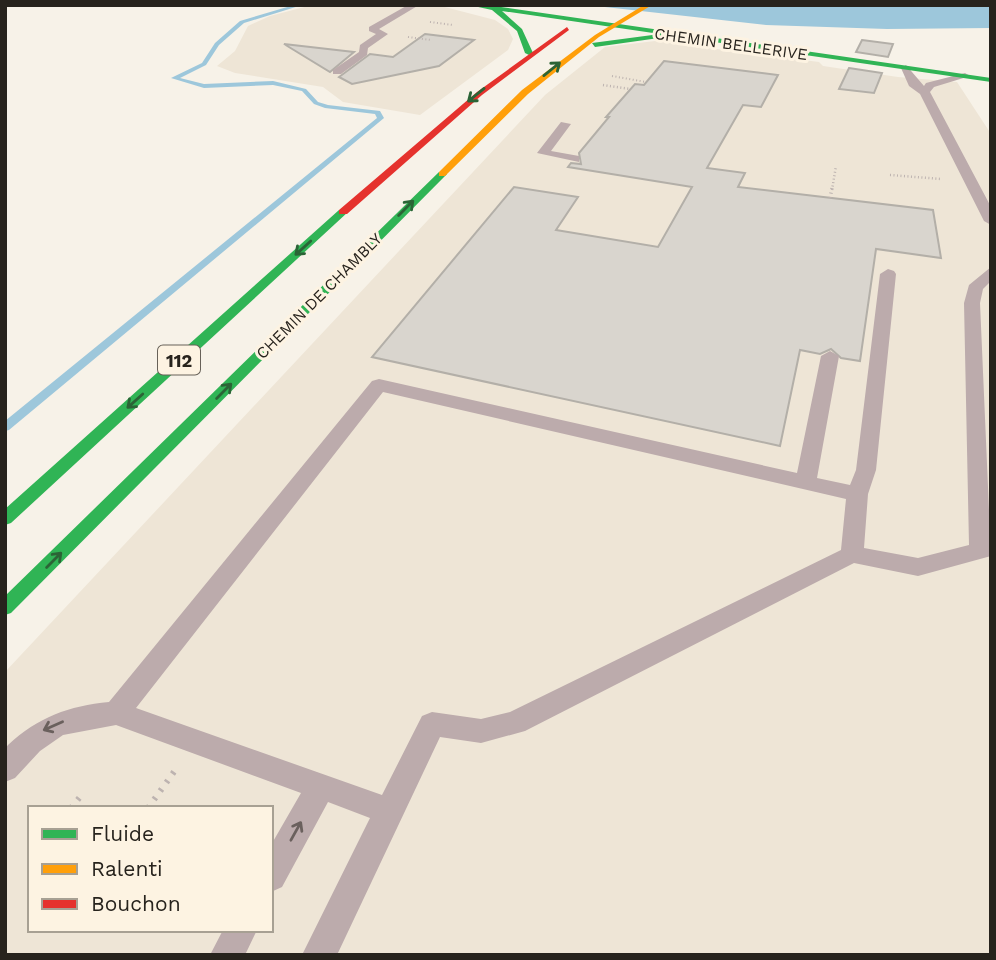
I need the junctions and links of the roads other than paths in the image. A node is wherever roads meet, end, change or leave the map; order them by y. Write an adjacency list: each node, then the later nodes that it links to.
1 (415, 5): 12 (lane)
2 (472, 5): 4 (main road, CHEMIN BELLERIVE)
3 (649, 5): 7 (main road, CHEMIN DE CHAMBLY / 112)
4 (495, 9): 6 (main road, CHEMIN BELLERIVE); 10 (main road)
5 (601, 9): 6 (main road, 112)
6 (579, 21): 7 (main road, CHEMIN BELLERIVE); 10 (main road, 112)
7 (611, 26): 8 (main road, CHEMIN BELLERIVE); 9 (main road, CHEMIN DE CHAMBLY / 112)
8 (670, 35): 9 (main road); 11 (main road, CHEMIN BELLERIVE)
9 (579, 48): 27 (main road, CHEMIN DE CHAMBLY / 112, one-way to 9)
10 (529, 53): 24 (main road, 112, one-way to 24)
11 (906, 68): 13 (main road, CHEMIN BELLERIVE); 15 (lane)
12 (337, 72)
13 (965, 76): 14 (main road, CHEMIN BELLERIVE); 15 (lane)
14 (991, 80)
15 (925, 92): 18 (lane)
16 (565, 124): 17 (lane)
17 (575, 159)
18 (991, 221)
19 (991, 272): 25 (lane)
20 (888, 274): 23 (lane)
21 (830, 356): 22 (lane)
22 (807, 482): 23 (lane); 28 (lane)
23 (857, 494): 26 (lane)
24 (5, 519)
25 (986, 549): 26 (lane)
26 (852, 554): 31 (lane)
27 (5, 608)
28 (116, 713): 29 (lane, one-way to 29); 30 (lane)
29 (5, 769)
30 (321, 786): 31 (lane); 32 (lane, one-way to 30)
31 (389, 811): 35 (lane)
32 (273, 872)
33 (240, 932): 34 (lane)
34 (227, 955)
35 (319, 955)

